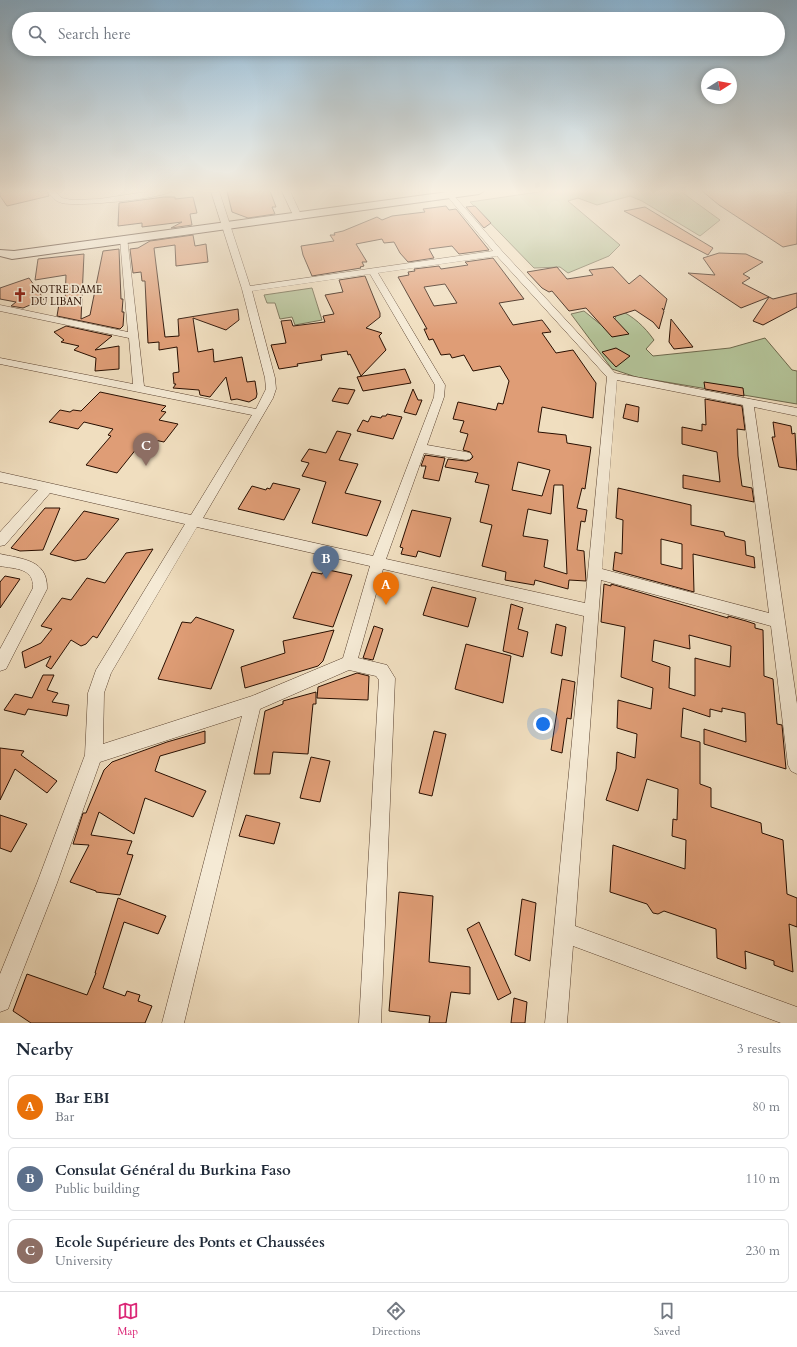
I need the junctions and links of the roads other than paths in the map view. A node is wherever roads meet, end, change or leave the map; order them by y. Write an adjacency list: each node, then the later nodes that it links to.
1 (124, 239): 5 (main road); 9 (street)
2 (229, 239): 7 (street)
3 (487, 239): 4 (street)
4 (499, 253): 6 (street); 11 (street)
5 (3, 255)
6 (373, 272): 7 (street); 16 (street)
7 (247, 289): 15 (street)
8 (0, 308): 9 (street)
9 (134, 336): 12 (street)
10 (0, 361): 12 (street)
11 (612, 376): 13 (street); 24 (street)
12 (139, 390): 15 (street)
13 (748, 402): 14 (street); 26 (street)
14 (797, 412)
15 (259, 414): 20 (street)
16 (420, 448): 17 (street); 23 (street)
17 (466, 456)
18 (0, 477): 19 (street)
19 (47, 488): 20 (street); 21 (street)
20 (193, 521): 23 (street); 30 (street)
21 (0, 541)
22 (0, 560): 28 (street)
23 (378, 562): 25 (street); 27 (street)
24 (596, 573): 25 (street); 26 (street)
25 (592, 611): 32 (street)
26 (779, 622): 31 (street)
27 (349, 663): 29 (street); 36 (street)
28 (0, 664)
29 (253, 704): 30 (street); 35 (street)
30 (94, 755): 33 (street)
31 (797, 765)
32 (565, 933): 34 (street); 37 (street)
33 (0, 1001)
34 (797, 1018)
35 (173, 1023)
36 (370, 1023)
37 (556, 1023)

